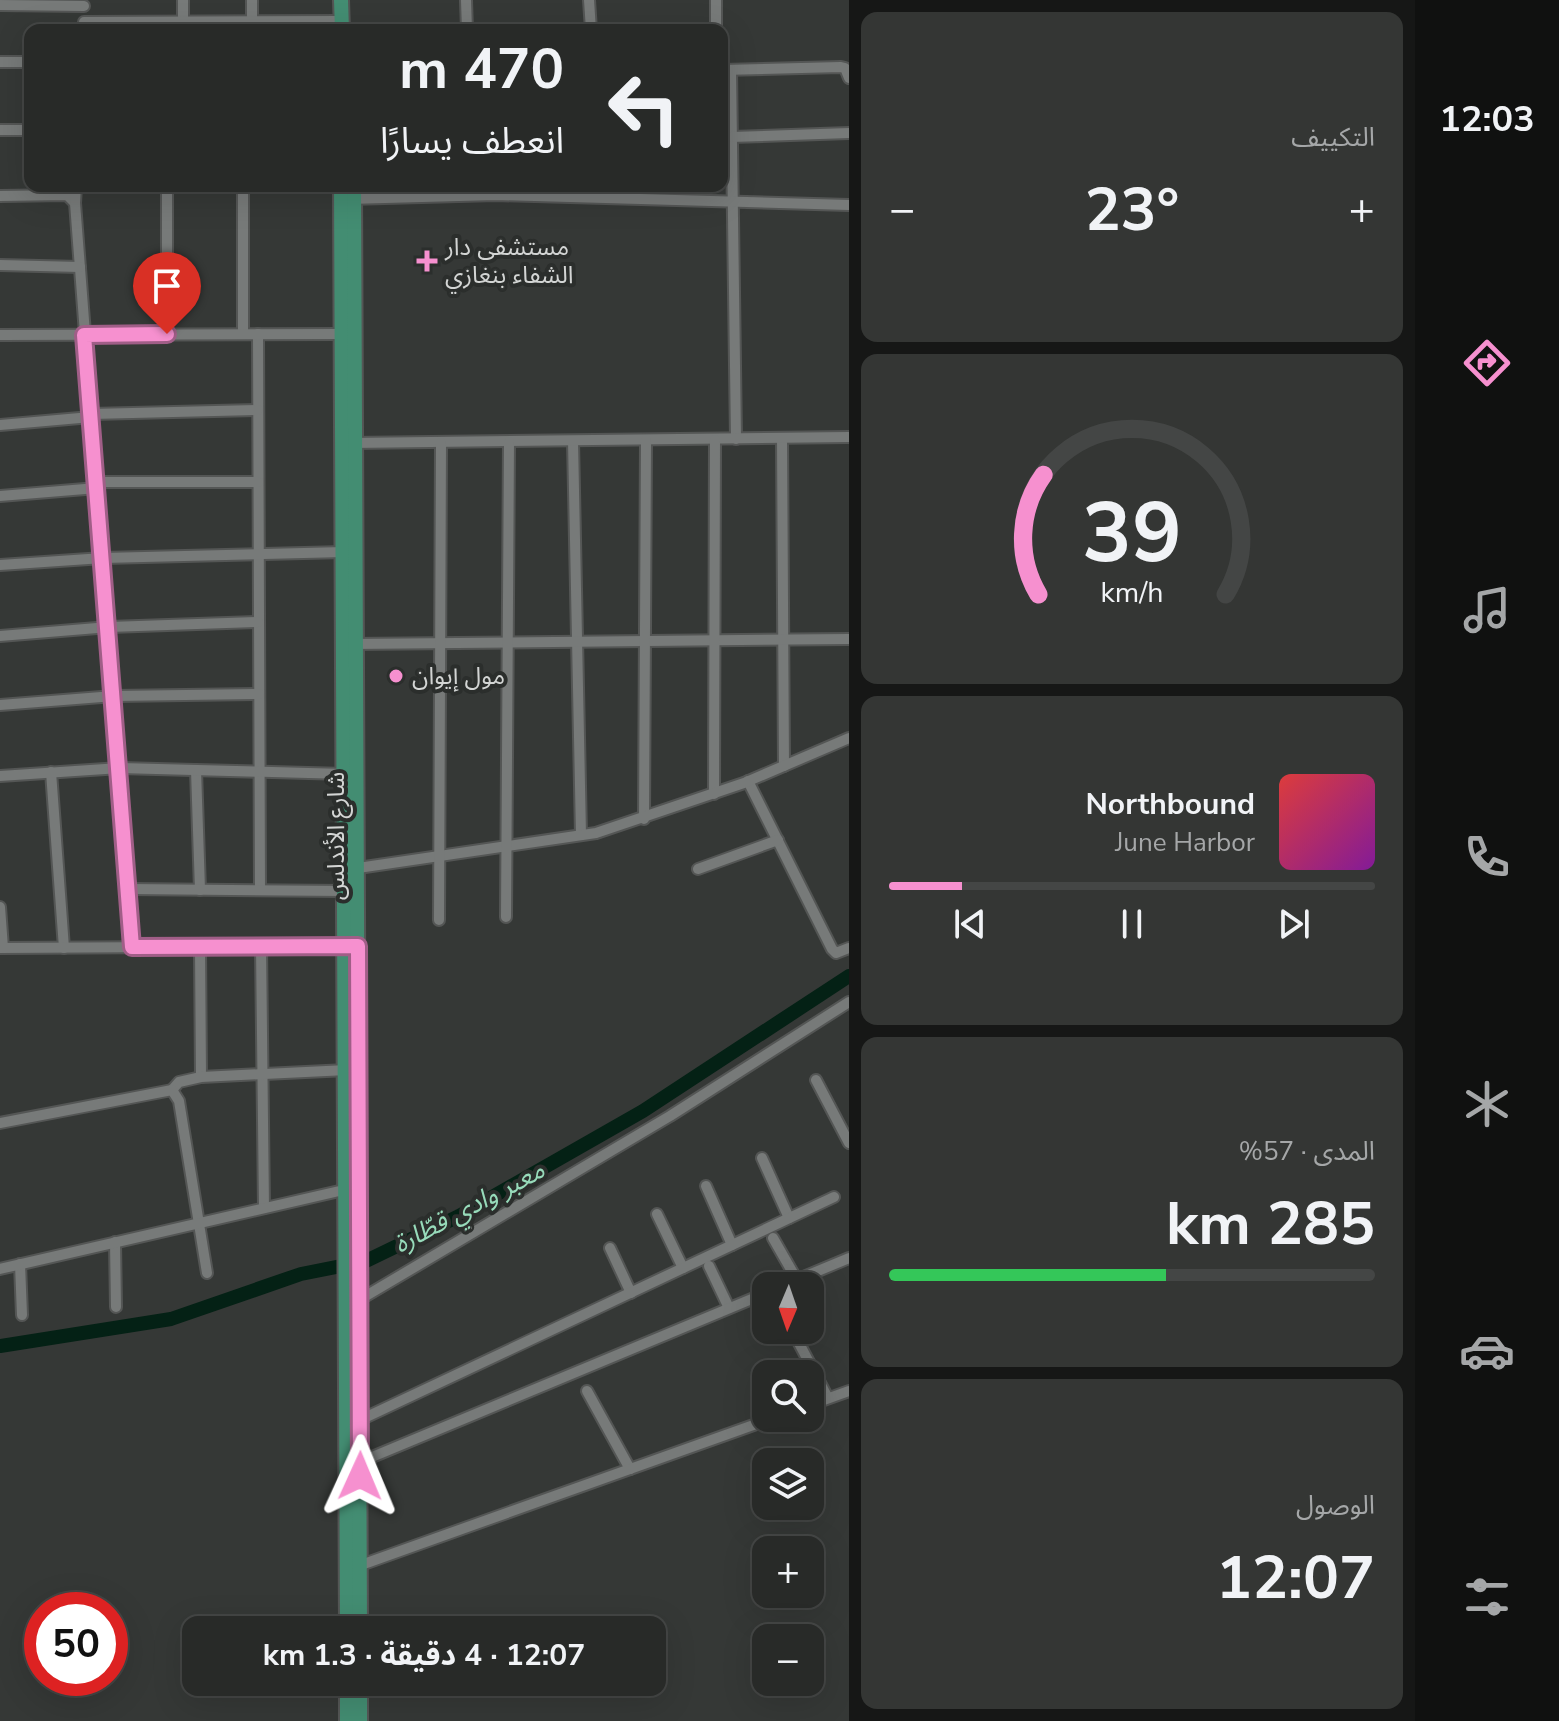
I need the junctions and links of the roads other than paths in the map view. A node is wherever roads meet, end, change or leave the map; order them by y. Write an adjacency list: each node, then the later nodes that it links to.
1 (183, 0): 9 (street)
2 (252, 0): 12 (street)
3 (341, 0): 13 (main road)
4 (466, 0): 14 (street)
5 (589, 0): 15 (street)
6 (716, 0): 16 (street)
7 (84, 3): 8 (street); 10 (street)
8 (0, 5)
9 (183, 22): 11 (street); 12 (street)
10 (83, 24)
11 (175, 24)
12 (246, 24)
13 (342, 24)
14 (467, 24)
15 (591, 24)
16 (716, 24)
17 (0, 62): 18 (street)
18 (24, 62)
19 (728, 70): 20 (street)
20 (849, 78)
21 (728, 87): 25 (street)
22 (0, 130): 23 (street)
23 (24, 130)
24 (849, 133): 25 (street)
25 (731, 137): 35 (street)
26 (76, 192): 36 (street)
27 (167, 192): 40 (street)
28 (243, 192): 41 (street)
29 (461, 192): 32 (street)
30 (587, 192): 34 (street)
31 (668, 192): 34 (street)
32 (348, 193): 43 (main road, شارع الأندلس); 56 (main road, شارع الأندلس)
33 (0, 196): 36 (street)
34 (668, 198): 35 (street)
35 (731, 199): 37 (street); 51 (street)
36 (75, 203): 39 (street)
37 (849, 205)
38 (0, 265): 39 (street)
39 (80, 267): 45 (street)
40 (167, 334): 41 (street); 45 (street)
41 (243, 334): 42 (street)
42 (258, 334): 43 (street); 46 (street)
43 (343, 334): 56 (main road, شارع الأندلس)
44 (0, 335): 45 (street)
45 (84, 335): 47 (street)
46 (258, 410): 47 (street); 58 (street)
47 (91, 416): 48 (street); 59 (street)
48 (0, 425)
49 (849, 437): 50 (street)
50 (782, 438): 51 (street); 69 (street)
51 (736, 439): 53 (street)
52 (646, 440): 53 (street); 54 (street); 70 (street)
53 (715, 440): 71 (street)
54 (573, 441): 55 (street); 72 (street)
55 (509, 442): 57 (street); 75 (street)
56 (351, 443): 57 (street); 61 (main road, شارع الأندلس); 73 (main road, شارع الأندلس)
57 (441, 443): 74 (street)
58 (258, 482): 59 (street); 62 (street)
59 (97, 485): 60 (street); 63 (street)
60 (0, 496)
61 (344, 552): 62 (street); 73 (main road, شارع الأندلس)
62 (259, 554): 63 (street); 65 (street)
63 (103, 558): 64 (street); 66 (street)
64 (0, 565)
65 (258, 622): 66 (street); 76 (street)
66 (109, 627): 67 (street); 77 (street)
67 (0, 636)
68 (849, 639): 69 (street)
69 (782, 641): 71 (street); 80 (street)
70 (644, 642): 71 (street); 72 (street); 89 (street)
71 (713, 642): 88 (street)
72 (578, 643): 75 (street); 90 (street)
73 (351, 644): 74 (street); 85 (main road, شارع الأندلس); 94 (main road, شارع الأندلس)
74 (442, 644): 75 (street); 93 (street)
75 (508, 644): 92 (street)
76 (259, 694): 77 (street); 84 (street)
77 (114, 696): 78 (street); 81 (street)
78 (0, 705)
79 (849, 738): 80 (street)
80 (784, 766): 87 (street)
81 (120, 768): 82 (street); 83 (street); 96 (street)
82 (196, 770): 84 (street); 97 (street)
83 (51, 772): 86 (street); 108 (street)
84 (261, 773): 85 (street); 98 (street)
85 (345, 774): 99 (main road, شارع الأندلس)
86 (0, 776)
87 (748, 781): 88 (street); 91 (street)
88 (714, 794): 89 (street)
89 (644, 819): 90 (street)
90 (581, 835): 92 (street)
91 (778, 840): 95 (street); 109 (street)
92 (508, 846): 93 (street); 101 (street)
93 (441, 857): 94 (street); 102 (street)
94 (358, 868): 104 (main road, شارع الأندلس)
95 (698, 869)
96 (128, 889): 97 (street); 105 (street)
97 (200, 890): 98 (street)
98 (260, 890): 99 (street)
99 (346, 891): 104 (main road, شارع الأندلس)
100 (0, 907): 107 (street)
101 (506, 917)
102 (439, 920)
103 (261, 946): 104 (street); 106 (street); 112 (street)
104 (352, 946): 111 (main road, شارع الأندلس); 130 (main road, شارع الأندلس)
105 (132, 947): 106 (street); 108 (street)
106 (200, 947): 113 (street)
107 (2, 948): 108 (street)
108 (64, 948)
109 (849, 948)
110 (849, 1002): 142 (street)
111 (347, 1070): 112 (street); 120 (main road, شارع الأندلس)
112 (262, 1074): 113 (street); 122 (street)
113 (201, 1077): 115 (street)
114 (816, 1080): 117 (street)
115 (172, 1090): 116 (street); 125 (street)
116 (0, 1123)
117 (849, 1143)
118 (762, 1158): 124 (street)
119 (706, 1186): 128 (street)
120 (348, 1189): 122 (street); 130 (main road, شارع الأندلس)
121 (834, 1197): 124 (street)
122 (264, 1208): 125 (street)
123 (657, 1214): 134 (street)
124 (789, 1218): 128 (street)
125 (198, 1223): 127 (street); 138 (street)
126 (773, 1238): 136 (street)
127 (115, 1242): 132 (street); 143 (street)
128 (732, 1245): 134 (street)
129 (610, 1248): 140 (street)
130 (353, 1253): 139 (main road, شارع الأندلس)
131 (849, 1258): 137 (street)
132 (20, 1264): 135 (street); 145 (street)
133 (709, 1266): 144 (street)
134 (683, 1268): 140 (street)
135 (0, 1269)
136 (792, 1272)
137 (816, 1272)
138 (207, 1273)
139 (353, 1279): 142 (main road, شارع الأندلس); 156 (main road, شارع الأندلس)
140 (631, 1293): 151 (street)
141 (752, 1299): 144 (street)
142 (359, 1300): 151 (main road, شارع الأندلس)
143 (116, 1307)
144 (729, 1308): 153 (street)
145 (22, 1315)
146 (799, 1344): 149 (street)
147 (587, 1391): 154 (street)
148 (849, 1391): 149 (street)
149 (828, 1398): 150 (street)
150 (824, 1400)
151 (360, 1420): 153 (main road, شارع الأندلس)
152 (752, 1425): 154 (street)
153 (360, 1462): 155 (main road, شارع الأندلس)
154 (630, 1469): 155 (street)
155 (361, 1565): 157 (main road, شارع الأندلس)
156 (347, 1616)
157 (360, 1616)
158 (347, 1696): 160 (main road)
159 (360, 1696): 161 (main road)
160 (347, 1721)
161 (360, 1721)

